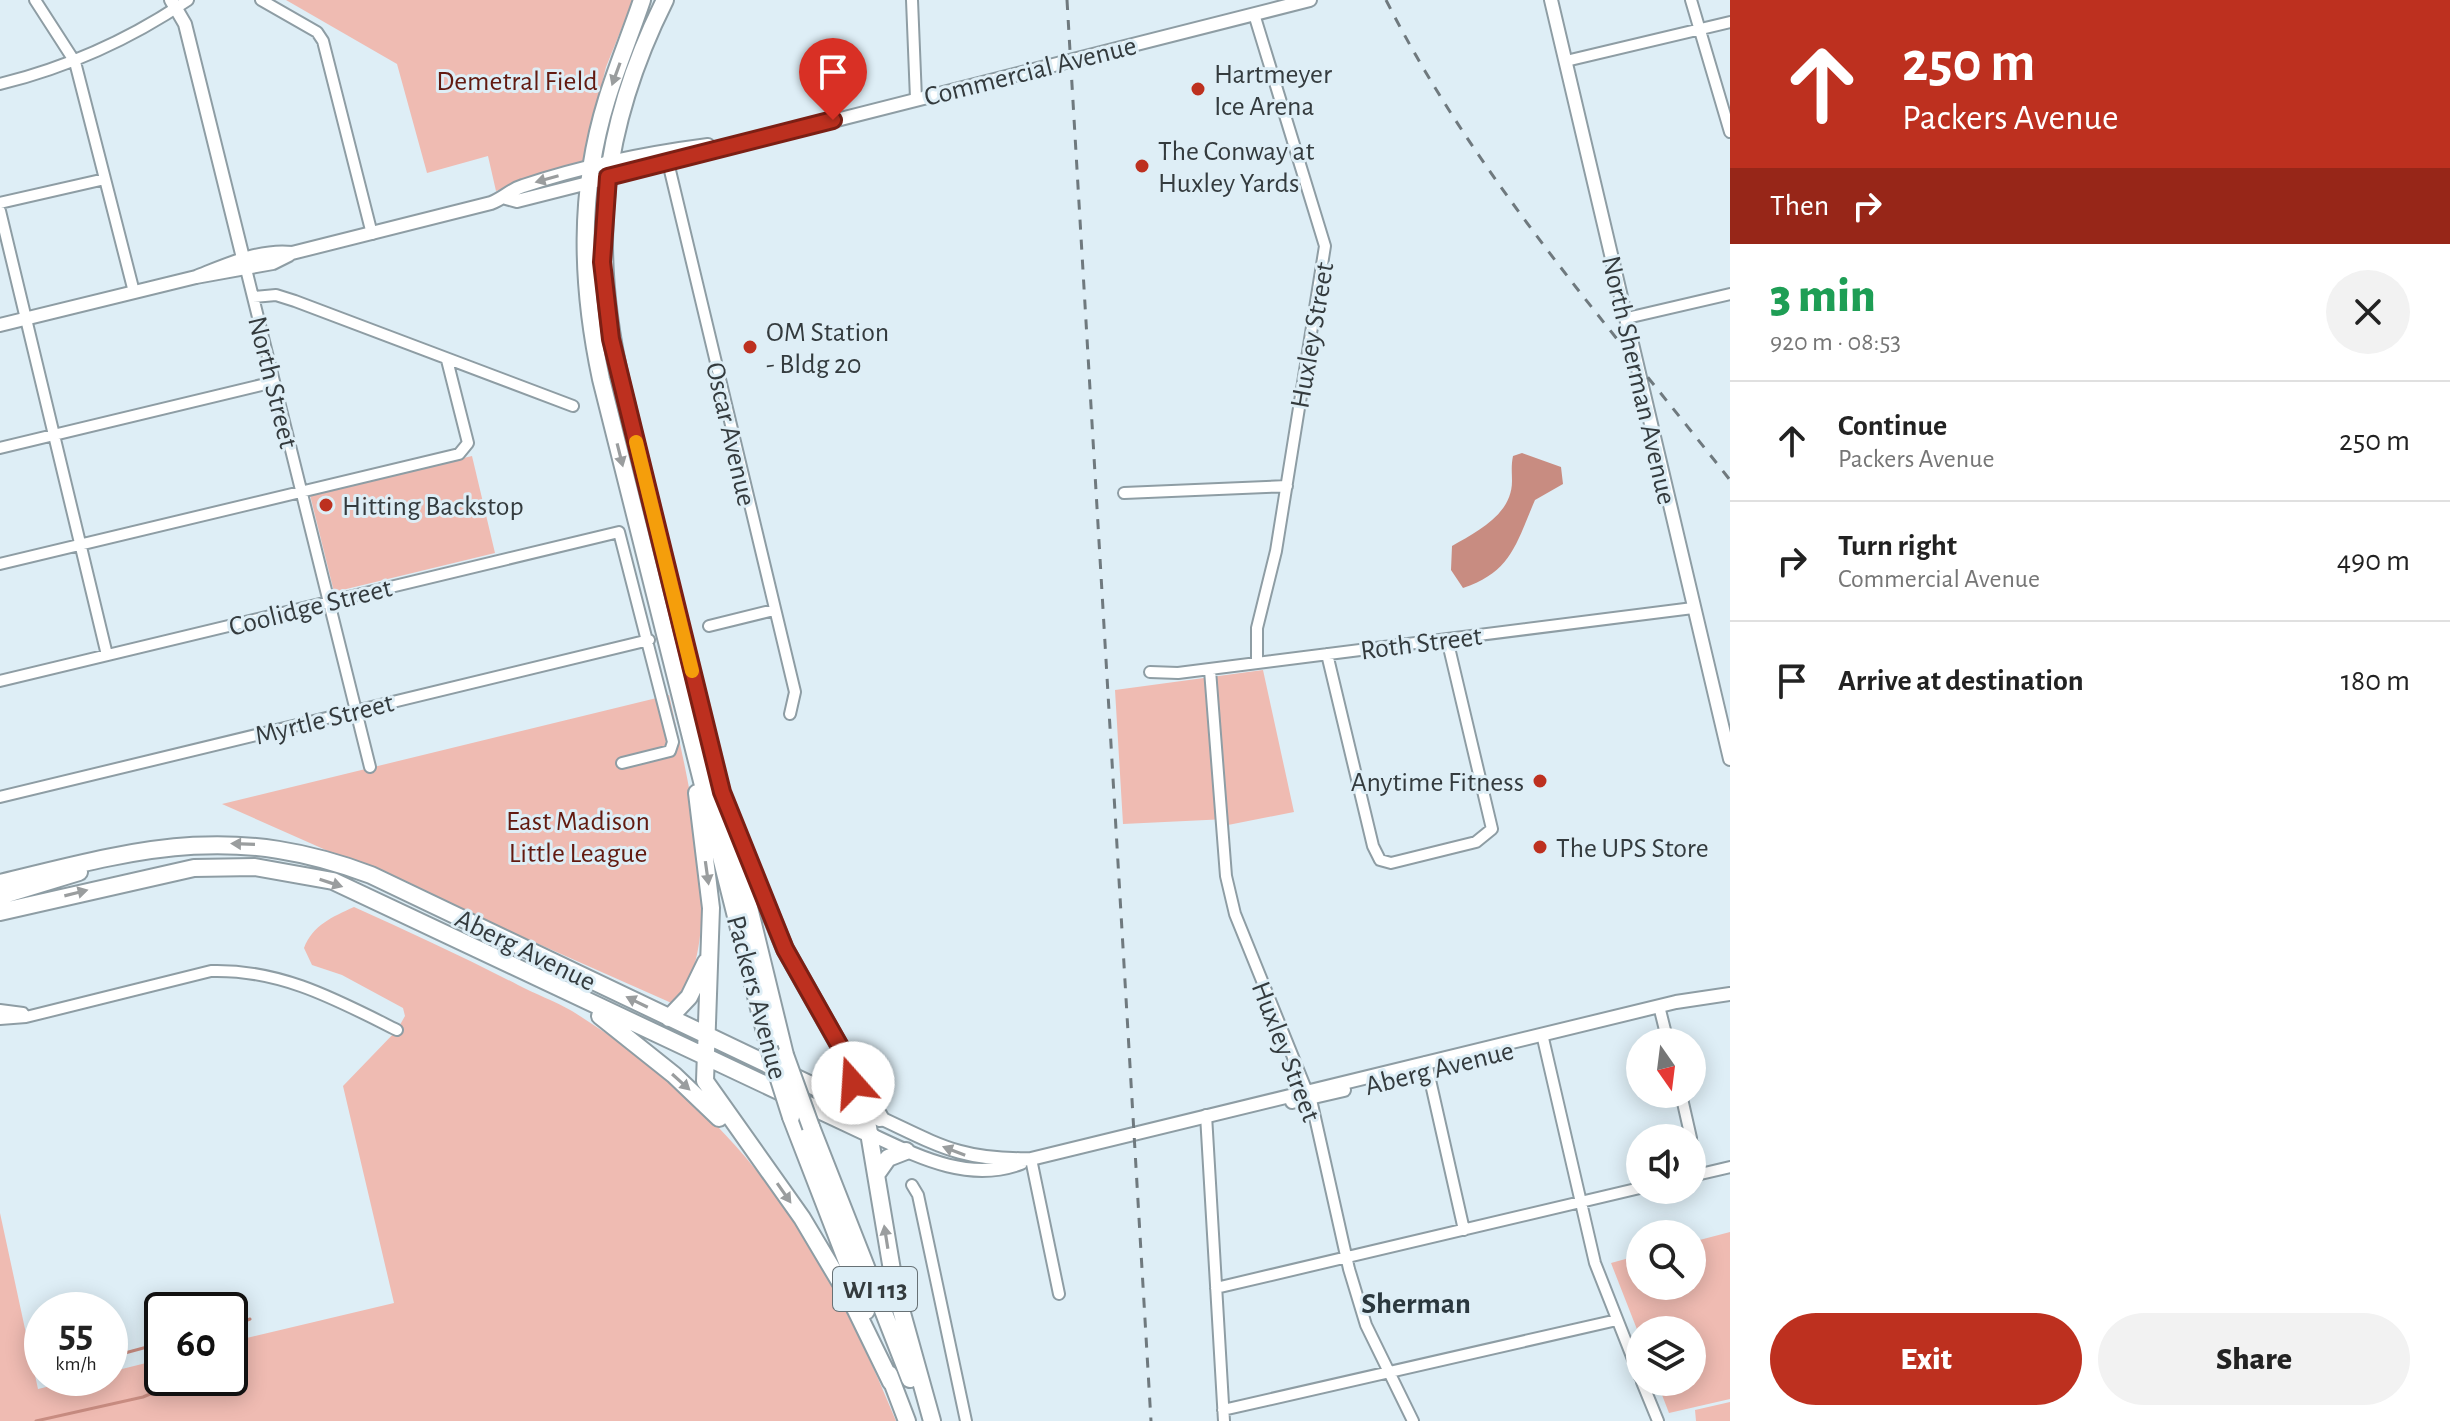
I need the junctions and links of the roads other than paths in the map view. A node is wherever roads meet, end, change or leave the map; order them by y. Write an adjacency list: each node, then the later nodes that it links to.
1 (35, 0): 15 (street)
2 (188, 0): 10 (street)
3 (261, 0): 25 (street)
4 (642, 0): 21 (main road, Packers Avenue / WI 113, one-way to 21)
5 (665, 0): 20 (main road, Packers Avenue / WI 113)
6 (912, 0): 17 (street)
7 (1310, 0): 11 (street, Commercial Avenue)
8 (1551, 0): 14 (street, North Sherman Avenue)
9 (1691, 0): 13 (street)
10 (174, 4): 15 (street); 26 (street, North Street)
11 (1254, 14): 17 (street, Commercial Avenue); 38 (street, Huxley Street)
12 (1730, 22): 13 (street)
13 (1699, 29): 14 (street); 18 (street)
14 (1566, 61): 31 (street, North Sherman Avenue)
15 (75, 62): 16 (street); 22 (street)
16 (0, 84)
17 (916, 99): 19 (street, Commercial Avenue)
18 (1730, 132)
19 (667, 157): 20 (street, Commercial Avenue); 45 (street, Oscar Avenue)
20 (610, 170): 21 (street, Commercial Avenue); 61 (main road, Packers Avenue / WI 113)
21 (591, 174): 25 (street, Commercial Avenue); 57 (main road, Packers Avenue / WI 113, one-way to 57)
22 (105, 179): 23 (street); 27 (street)
23 (0, 203)
24 (0, 211): 30 (street)
25 (372, 234): 26 (street, Commercial Avenue)
26 (245, 265): 27 (street, Commercial Avenue); 29 (street, North Street)
27 (134, 292): 30 (street, Commercial Avenue)
28 (1730, 294): 31 (street)
29 (253, 297): 33 (street); 34 (street, North Street)
30 (26, 318): 32 (street, Commercial Avenue); 36 (street)
31 (1627, 318): 44 (street, North Sherman Avenue)
32 (0, 325)
33 (447, 360): 35 (street); 39 (street)
34 (274, 382): 36 (street); 39 (street, North Street)
35 (573, 406)
36 (54, 435): 37 (street); 41 (street)
37 (0, 448)
38 (1287, 486): 40 (street); 51 (street, Huxley Street)
39 (301, 491): 41 (street); 43 (street, North Street)
40 (1124, 493)
41 (80, 544): 42 (street); 50 (street)
42 (0, 564)
43 (329, 601): 48 (street, Coolidge Street); 50 (street, Coolidge Street); 55 (street, North Street)
44 (1693, 608): 47 (street, Roth Street); 58 (street, North Sherman Avenue)
45 (774, 610): 46 (street); 56 (street, Oscar Avenue)
46 (709, 626)
47 (1447, 639): 49 (street, Roth Street); 49 (street)
48 (649, 640): 55 (street, Myrtle Street); 59 (street)
49 (1327, 654): 51 (street, Roth Street)
50 (107, 655): 54 (street, Coolidge Street)
51 (1257, 663): 52 (street, Roth Street)
52 (1210, 670): 53 (street, Roth Street); 83 (street, Huxley Street)
53 (1150, 672)
54 (0, 681)
55 (356, 711): 60 (street, North Street); 62 (street, Myrtle Street)
56 (790, 714)
57 (691, 740): 67 (main road, one-way to 67); 104 (main road, Packers Avenue / WI 113, bridge)
58 (1730, 759)
59 (622, 763)
60 (370, 767)
61 (722, 792): 80 (main road); 108 (main road, Packers Avenue / WI 113, bridge)
62 (0, 797)
63 (121, 855): 64 (main road, Aberg Avenue); 65 (main road); 73 (main road, Aberg Avenue, one-way to 63)
64 (0, 883)
65 (0, 896)
66 (0, 912): 69 (main road, Aberg Avenue, one-way to 69)
67 (710, 945): 73 (main road); 77 (main road)
68 (1730, 994): 71 (street, Aberg Avenue)
69 (577, 998): 79 (main road, Aberg Avenue); 91 (main road, one-way to 91)
70 (0, 1010): 72 (street)
71 (1660, 1010): 75 (street); 78 (street, Aberg Avenue)
72 (45, 1011): 74 (street); 76 (street)
73 (669, 1018): 77 (main road, Aberg Avenue)
74 (0, 1019)
75 (1664, 1028)
76 (397, 1030)
77 (707, 1036): 79 (main road); 84 (main road, Aberg Avenue)
78 (1543, 1038): 81 (street, Aberg Avenue); 96 (street)
79 (706, 1057): 82 (main road, Aberg Avenue); 91 (main road)
80 (851, 1066): 84 (main road); 85 (main road)
81 (1426, 1066): 83 (street, Aberg Avenue); 97 (street)
82 (745, 1075): 84 (main road); 87 (main road, Aberg Avenue)
83 (1309, 1094): 86 (street, Aberg Avenue); 98 (street, Huxley Street)
84 (848, 1103): 85 (street, Aberg Avenue); 87 (main road)
85 (880, 1118): 89 (street, Aberg Avenue, one-way to 85)
86 (1206, 1118): 89 (street, Aberg Avenue); 99 (street)
87 (870, 1134): 88 (street, Aberg Avenue); 93 (main road)
88 (906, 1151): 89 (street, Aberg Avenue); 93 (main road)
89 (1031, 1159): 100 (street)
90 (1730, 1167): 92 (street)
91 (766, 1170): 104 (main road, one-way to 104)
92 (1706, 1173)
93 (876, 1175): 108 (main road, one-way to 93)
94 (912, 1185): 109 (street)
95 (1626, 1191): 96 (street)
96 (1581, 1202): 97 (street); 101 (street)
97 (1464, 1230): 98 (street)
98 (1346, 1258): 99 (street); 103 (street, Huxley Street)
99 (1216, 1288): 106 (street)
100 (1059, 1294)
101 (1617, 1320): 102 (street); 103 (street)
102 (1626, 1342)
103 (1386, 1373): 106 (street); 110 (street, Huxley Street)
104 (891, 1382): 107 (main road, Packers Avenue / WI 113)
105 (1648, 1396): 111 (street)
106 (1224, 1416)
107 (907, 1421)
108 (929, 1421)
109 (966, 1421)
110 (1413, 1421)
111 (1658, 1421)

